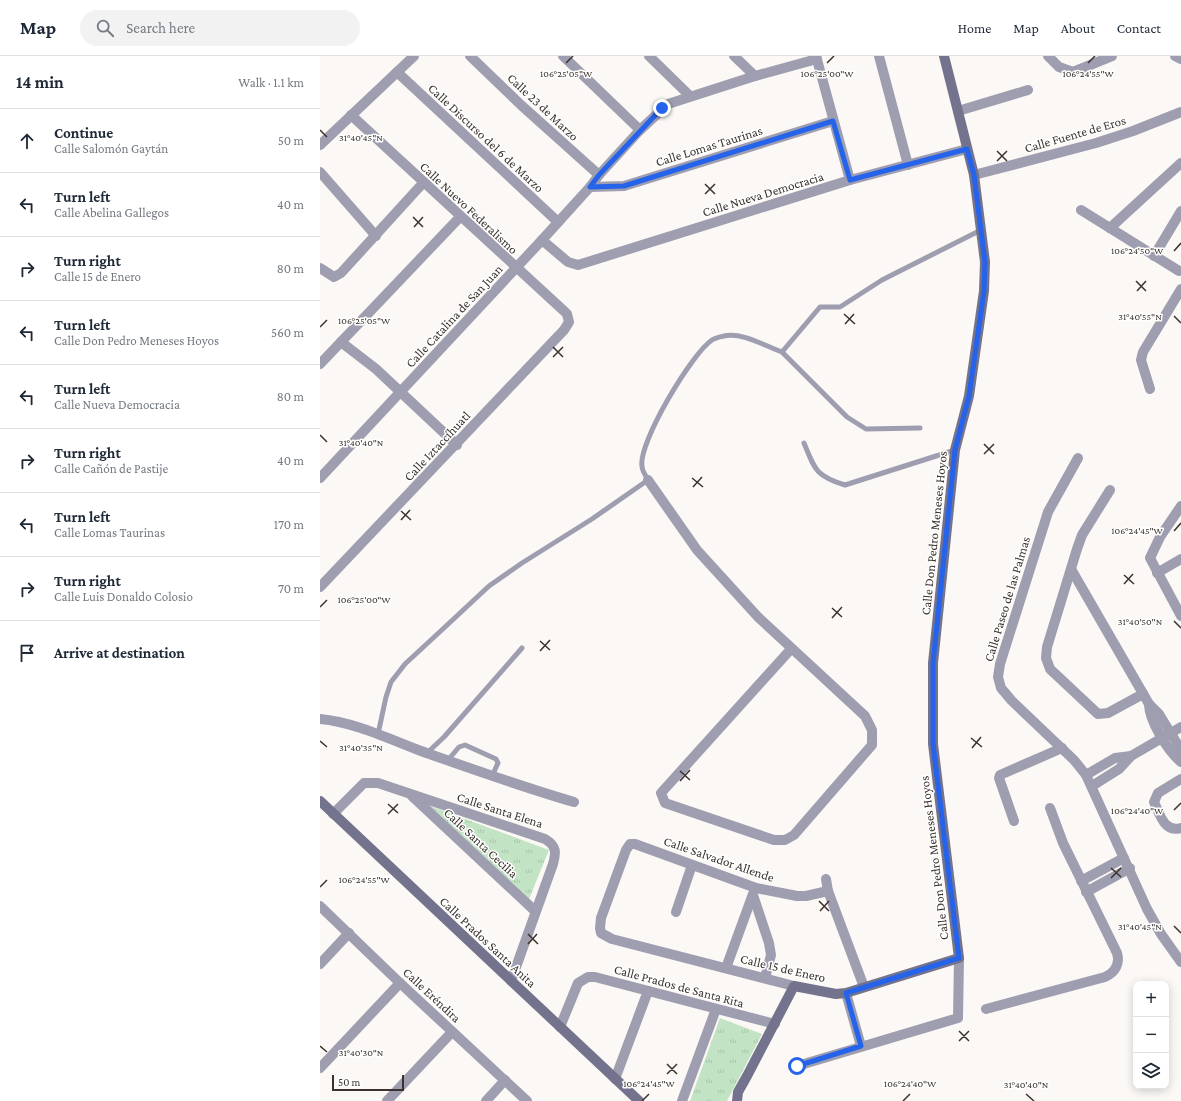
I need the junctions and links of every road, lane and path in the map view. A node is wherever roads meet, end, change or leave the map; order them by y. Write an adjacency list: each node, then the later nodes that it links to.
1 (414, 56): 13 (street)
2 (470, 56): 27 (street, Calle 23 de Marzo)
3 (563, 56): 21 (street)
4 (649, 56): 16 (street)
5 (734, 56): 14 (street)
6 (879, 56): 25 (street)
7 (944, 56): 17 (street, Calle Don Pedro Meneses Hoyos)
8 (1048, 56): 9 (street)
9 (1112, 56)
10 (1175, 56): 12 (street)
11 (816, 58): 14 (street, Calle Catalina de San Juan); 20 (street)
12 (1181, 59)
13 (397, 72): 19 (street); 35 (street, Calle Discurso del 6 de Marzo)
14 (755, 76): 16 (street, Calle Catalina de San Juan)
15 (1028, 90): 17 (street)
16 (690, 96): 21 (street, Calle Catalina de San Juan)
17 (958, 111): 23 (street, Calle Don Pedro Meneses Hoyos)
18 (1181, 112): 28 (street, Calle Fuente de Eros)
19 (351, 115): 22 (street); 30 (street, Calle Nuevo Federalismo)
20 (833, 121): 29 (street); 31 (street, Calle Lomas Taurinas)
21 (640, 130): 27 (street, Calle Catalina de San Juan)
22 (320, 145)
23 (967, 149): 25 (street, Calle Nueva Democracia); 28 (street, Calle Don Pedro Meneses Hoyos)
24 (1181, 162): 36 (street)
25 (908, 165): 29 (street, Calle Nueva Democracia)
26 (320, 172): 38 (street)
27 (599, 175): 31 (street, Calle Catalina de San Juan)
28 (974, 175): 37 (street, Calle Don Pedro Meneses Hoyos)
29 (850, 180): 39 (street, Calle Nueva Democracia)
30 (423, 183): 34 (street, Calle Nuevo Federalismo); 38 (street)
31 (590, 187): 35 (street, Calle Catalina de San Juan)
32 (1081, 210): 36 (street)
33 (1181, 211): 40 (street)
34 (460, 217): 42 (street, Calle Nuevo Federalismo); 46 (street)
35 (558, 222): 39 (street, Calle Catalina de San Juan)
36 (1110, 228): 40 (street)
37 (981, 230): 47 (lane); 54 (street, Calle Don Pedro Meneses Hoyos)
38 (376, 236): 41 (street)
39 (542, 240): 42 (street, Calle Catalina de San Juan)
40 (1154, 256): 43 (street)
41 (320, 268)
42 (516, 268): 45 (street, Calle Nuevo Federalismo); 50 (street, Calle Catalina de San Juan)
43 (1179, 271)
44 (1181, 289): 49 (street)
45 (569, 319): 53 (street, Calle Iztaccíhuatl)
46 (341, 342): 48 (street); 50 (street)
47 (782, 352): 51 (lane); 57 (lane)
48 (320, 364)
49 (1150, 389)
50 (400, 392): 53 (street); 56 (street, Calle Catalina de San Juan)
51 (920, 428)
52 (804, 444): 54 (lane)
53 (457, 445): 63 (street, Calle Iztaccíhuatl)
54 (955, 450): 102 (street, Calle Don Pedro Meneses Hoyos)
55 (1078, 458): 72 (street, Calle Paseo de las Palmas)
56 (320, 478)
57 (648, 480): 66 (street); 70 (lane)
58 (1110, 490): 61 (street)
59 (1181, 506): 62 (street)
60 (1181, 559): 62 (street)
61 (1071, 569): 67 (street); 67 (street)
62 (1158, 573): 64 (street)
63 (320, 587)
64 (1181, 616)
65 (522, 648): 74 (lane)
66 (791, 649): 66 (street)
67 (1143, 694): 71 (street)
68 (320, 719): 70 (street)
69 (1181, 727): 71 (street)
70 (378, 734): 74 (street)
71 (1167, 735): 73 (street); 75 (street); 77 (street)
72 (1062, 748): 78 (street, Calle Paseo de las Palmas); 87 (street)
73 (1181, 750)
74 (427, 753): 76 (street)
75 (1131, 756): 78 (street); 81 (street)
76 (448, 760): 79 (street); 79 (lane)
77 (1181, 762)
78 (1086, 775): 81 (street, Calle Paseo de las Palmas)
79 (492, 776): 84 (street)
80 (1181, 779): 88 (street)
81 (1092, 786): 89 (street, Calle Paseo de las Palmas)
82 (409, 794): 86 (street, Calle Santa Elena); 98 (street, Calle Santa Cecilia); 98 (street, Calle Santa Elena)
83 (320, 801): 86 (street, Calle Prados Santa Anita)
84 (574, 802)
85 (1050, 808): 93 (street)
86 (332, 814): 107 (street, Calle Prados Santa Anita)
87 (1014, 820)
88 (1181, 828)
89 (1124, 858): 91 (street, Calle Paseo de las Palmas); 93 (street)
90 (692, 865): 95 (street, Calle Salvador Allende); 99 (street); 101 (street, Calle Salvador Allende)
91 (1130, 868): 96 (street); 103 (street, Calle Paseo de las Palmas)
92 (826, 879): 94 (street)
93 (1081, 881): 96 (street)
94 (828, 891): 95 (street, Calle Salvador Allende); 110 (street)
95 (754, 892): 105 (street); 106 (street)
96 (1086, 892): 114 (street)
97 (320, 906): 100 (street, Calle Eréndira)
98 (535, 911): 107 (street, Calle Santa Elena)
99 (676, 912)
100 (349, 933): 104 (street); 108 (street, Calle Eréndira)
101 (601, 933): 105 (street, Calle 15 de Enero)
102 (959, 958): 110 (street, Calle 15 de Enero); 118 (street, Calle Don Pedro Meneses Hoyos)
103 (1181, 962)
104 (320, 964)
105 (726, 968): 106 (street, Calle 15 de Enero)
106 (765, 978): 109 (street, Calle 15 de Enero)
107 (511, 981): 116 (street, Calle Prados Santa Anita)
108 (400, 983): 117 (street, Calle Eréndira); 120 (street)
109 (794, 986): 112 (street, Calle 15 de Enero); 115 (street)
110 (864, 987): 112 (street, Calle 15 de Enero)
111 (648, 991): 113 (street, Calle Prados de Santa Rita); 116 (street, Calle Prados de Santa Rita); 121 (street)
112 (846, 993): 118 (street)
113 (716, 1009): 115 (street, Calle Prados de Santa Rita); 127 (street)
114 (986, 1009)
115 (775, 1024): 128 (street)
116 (560, 1027): 121 (street, Calle Prados Santa Anita)
117 (452, 1032): 122 (street, Calle Eréndira); 123 (street)
118 (861, 1046): 119 (street)
119 (797, 1066)
120 (320, 1068)
121 (615, 1079): 126 (street, Calle Prados Santa Anita)
122 (505, 1080): 124 (street); 125 (street, Calle Eréndira)
123 (387, 1101)
124 (486, 1101)
125 (527, 1101)
126 (639, 1101)
127 (682, 1101)
128 (737, 1101)

